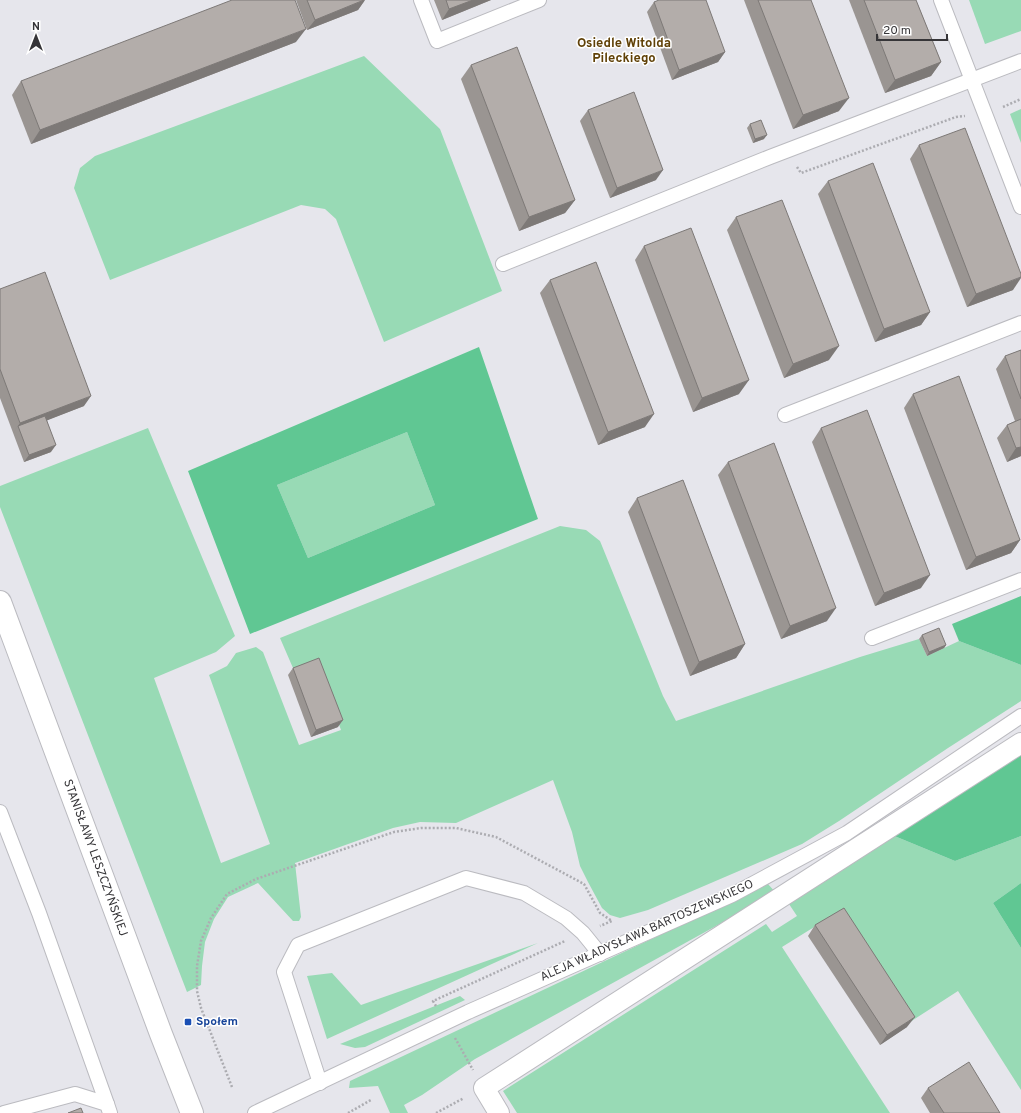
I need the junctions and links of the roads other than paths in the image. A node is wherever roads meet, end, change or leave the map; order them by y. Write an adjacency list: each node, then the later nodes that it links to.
1 (420, 0): 2 (lane)
2 (539, 0)
3 (941, 0): 5 (lane)
4 (1021, 61): 5 (lane)
5 (972, 80): 6 (lane); 7 (lane)
6 (1021, 207)
7 (503, 264)
8 (1021, 323): 9 (lane)
9 (785, 415)
10 (1021, 580): 12 (lane)
11 (0, 602): 20 (street, STANISŁAWY LESZCZYŃSKIEJ)
12 (872, 638)
13 (1021, 716): 16 (lane, ALEJA WŁADYSŁAWA BARTOSZEWSKIEGO)
14 (1021, 743): 22 (street)
15 (0, 812): 18 (lane)
16 (600, 954): 17 (lane, ALEJA WŁADYSŁAWA BARTOSZEWSKIEGO); 17 (lane)
17 (320, 1083): 21 (lane, ALEJA WŁADYSŁAWA BARTOSZEWSKIEGO)
18 (109, 1108): 19 (lane)
19 (4, 1113)
20 (192, 1113)
21 (255, 1113)
22 (499, 1113)

